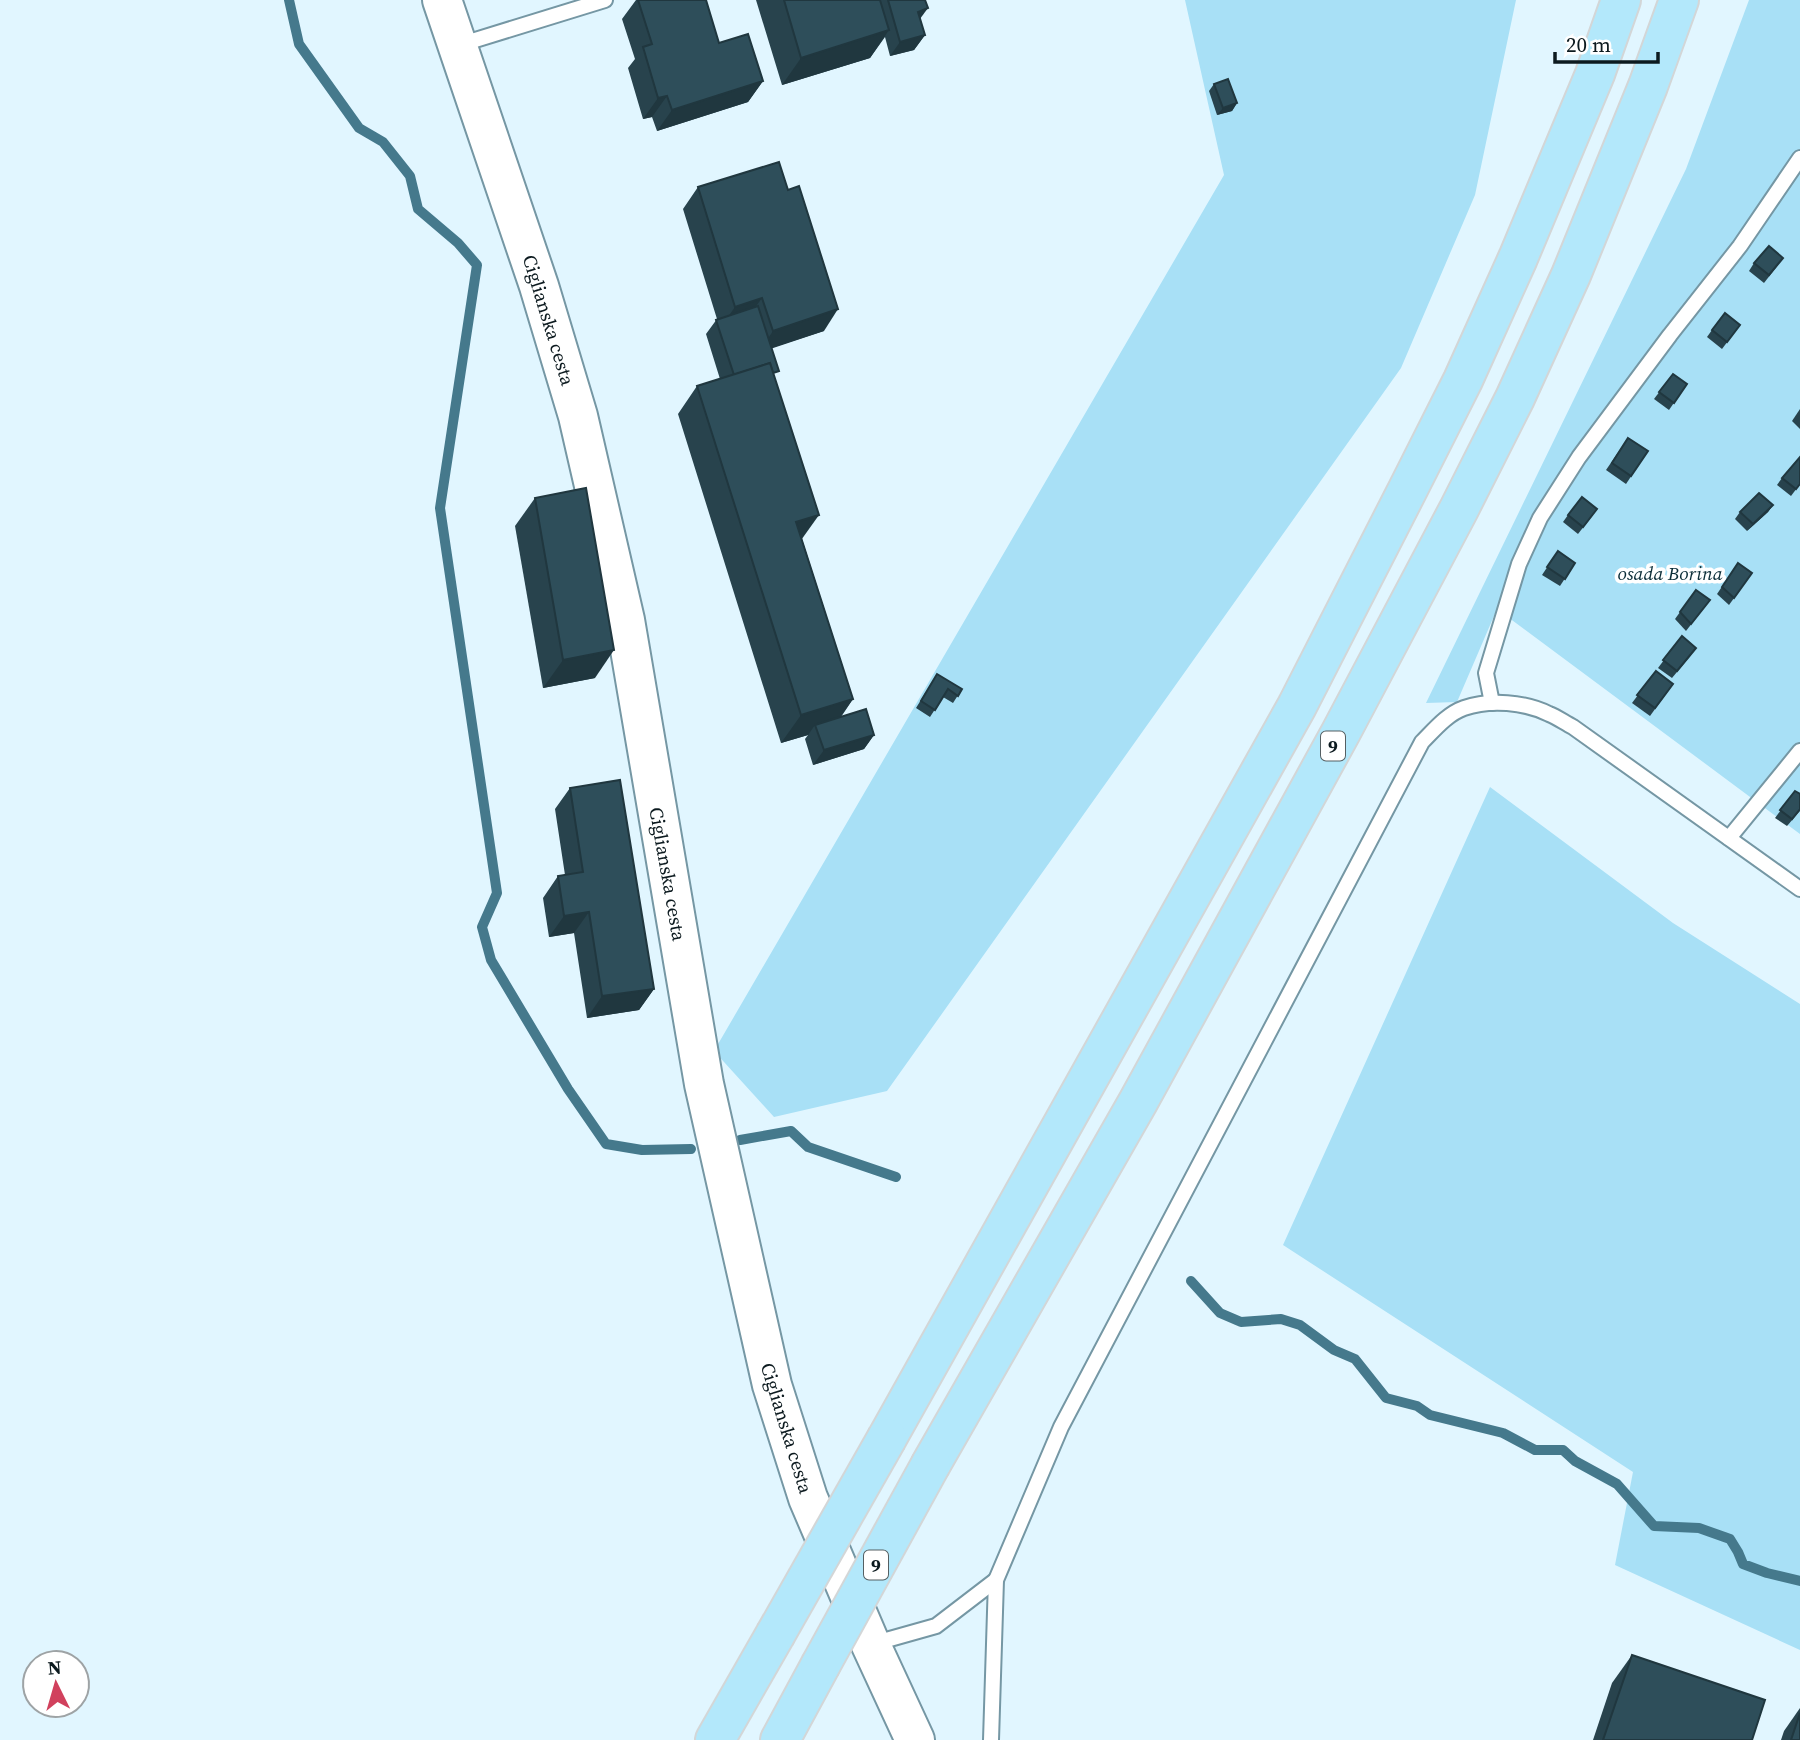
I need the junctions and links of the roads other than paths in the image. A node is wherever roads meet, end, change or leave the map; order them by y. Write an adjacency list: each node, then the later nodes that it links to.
1 (442, 0): 5 (street, Ciglianska cesta)
2 (605, 0): 5 (lane)
3 (1621, 0): 13 (main road, bridge)
4 (1679, 0): 14 (main road, 9, bridge)
5 (458, 45): 12 (street, Ciglianska cesta)
6 (1800, 158): 7 (lane)
7 (1492, 703): 9 (lane); 11 (lane)
8 (1800, 751): 9 (lane)
9 (1729, 838): 10 (lane)
10 (1800, 889)
11 (996, 1580): 12 (lane); 16 (lane)
12 (871, 1645): 15 (street, Ciglianska cesta)
13 (715, 1740)
14 (780, 1740)
15 (915, 1740)
16 (991, 1740)

